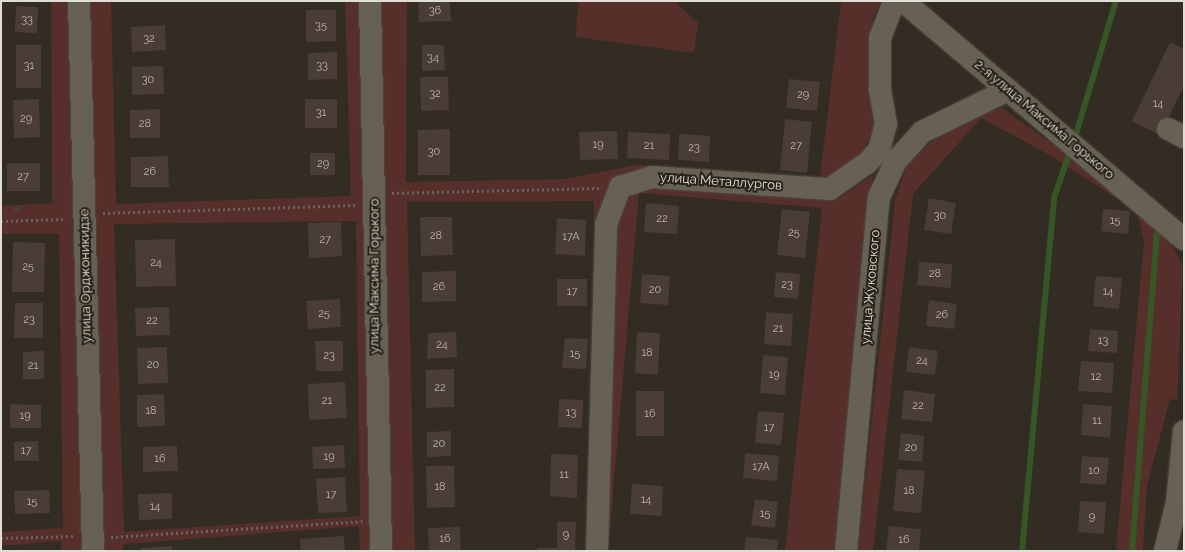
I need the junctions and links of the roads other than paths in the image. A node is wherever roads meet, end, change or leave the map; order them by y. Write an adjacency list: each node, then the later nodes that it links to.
1 (79, 1): 9 (street, улица Орджоникидзе)
2 (370, 1): 10 (street, улица Максима Горького)
3 (894, 1): 6 (street, улица Металлургов)
4 (904, 1): 5 (street, 2-я улица Максима Горького)
5 (1008, 90): 6 (street, улица Жуковского); 7 (street, 2-я улица Максима Горького)
6 (887, 156): 11 (street, улица Металлургов); 12 (street, улица Жуковского)
7 (1184, 239)
8 (1184, 432): 13 (street)
9 (92, 544)
10 (381, 551)
11 (597, 551)
12 (846, 551)
13 (1164, 551)

